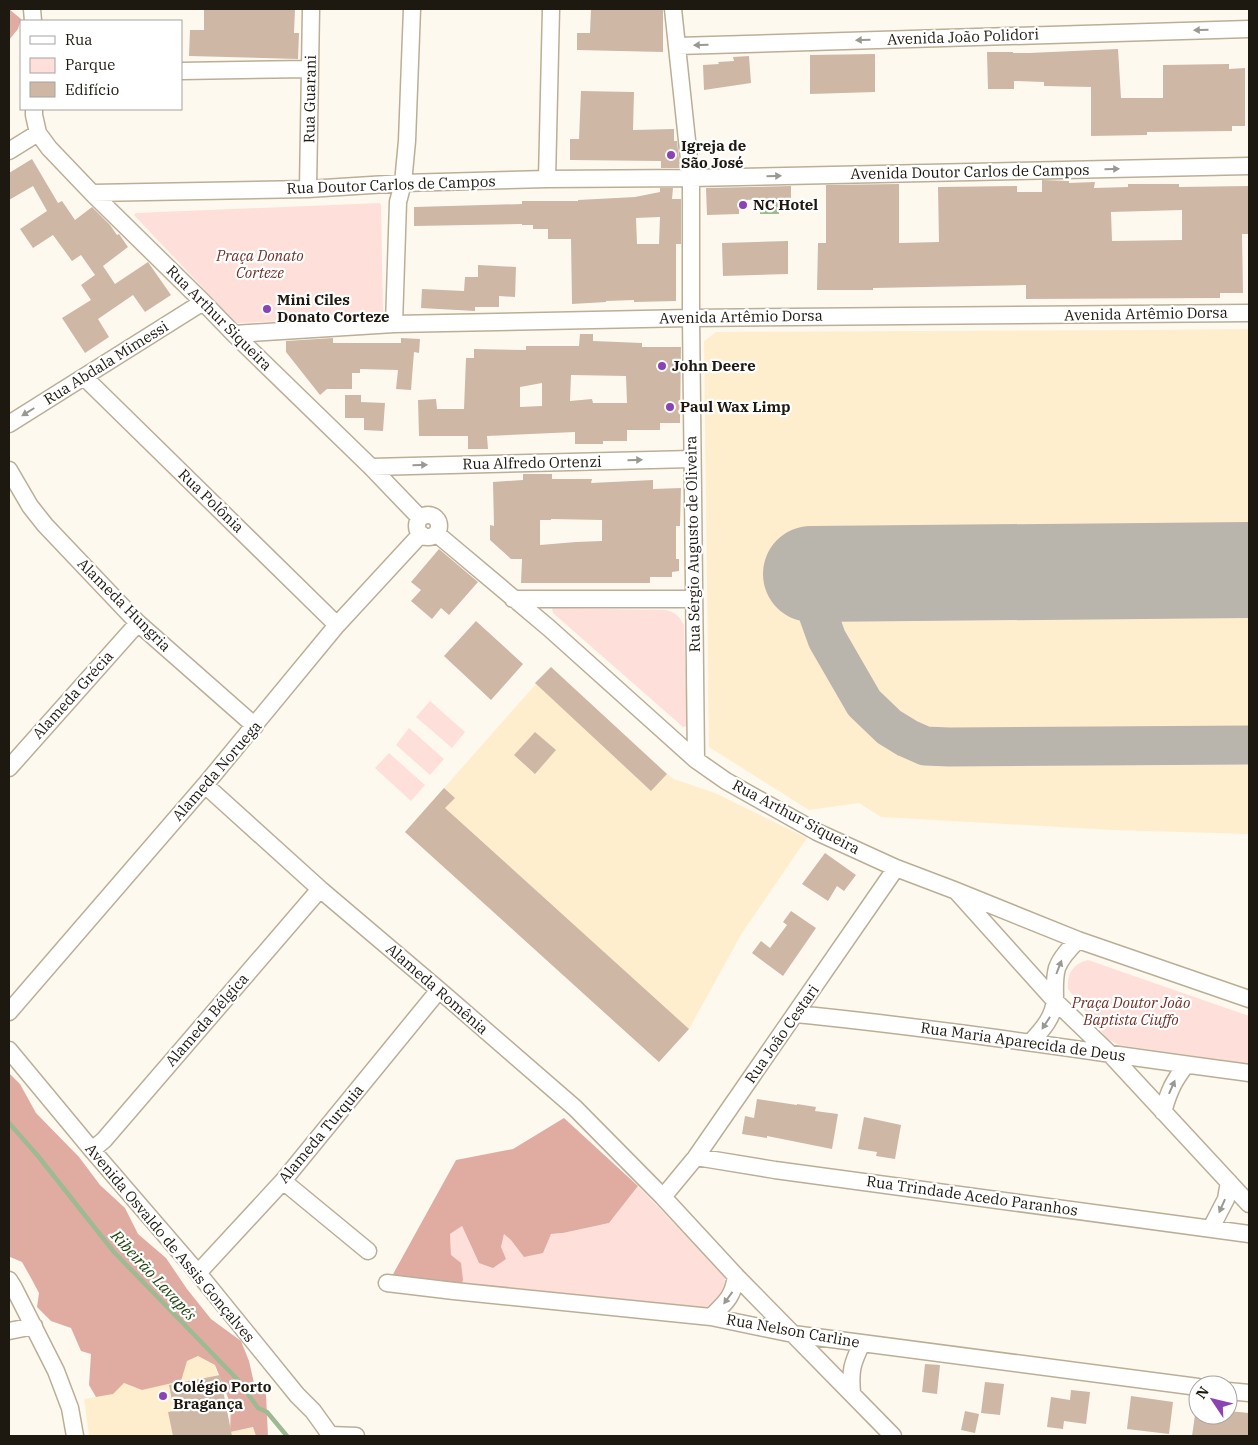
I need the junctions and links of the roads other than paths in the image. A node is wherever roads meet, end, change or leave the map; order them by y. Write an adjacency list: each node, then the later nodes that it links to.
1 (312, 9): 7 (street, Rua Guarani)
2 (412, 9): 15 (street)
3 (551, 9): 14 (street)
4 (673, 9): 6 (street, Rua Sérgio Augusto de Oliveira)
5 (1249, 28): 6 (street, Avenida João Polidori, one-way to 6)
6 (677, 46): 13 (street, Rua Sérgio Augusto de Oliveira)
7 (310, 69): 8 (street); 16 (street, Rua Guarani)
8 (182, 71)
9 (34, 110): 10 (street, Rua Arthur Siqueira)
10 (38, 133): 11 (street); 17 (street, Rua Arthur Siqueira)
11 (9, 150)
12 (1249, 166): 13 (street, Avenida Doutor Carlos de Campos, one-way to 12)
13 (691, 178): 14 (street, Rua Doutor Carlos de Campos); 20 (street, Rua Sérgio Augusto de Oliveira)
14 (547, 179): 15 (street, Rua Doutor Carlos de Campos)
15 (403, 183): 16 (street, Rua Doutor Carlos de Campos); 21 (street)
16 (308, 189): 17 (street, Rua Doutor Carlos de Campos)
17 (92, 193): 18 (street, Rua Arthur Siqueira)
18 (203, 302): 22 (street, Rua Arthur Siqueira); 23 (street, Rua Abdala Mimessi)
19 (1249, 313): 20 (street, Avenida Artêmio Dorsa)
20 (690, 318): 21 (street, Avenida Artêmio Dorsa); 25 (street, Rua Sérgio Augusto de Oliveira)
21 (394, 324): 22 (street, Avenida Artêmio Dorsa)
22 (234, 334): 26 (street, Rua Arthur Siqueira)
23 (84, 377): 24 (street, Rua Abdala Mimessi, one-way to 24); 32 (street, Rua Polônia)
24 (9, 424)
25 (692, 458): 26 (street, Rua Alfredo Ortenzi, one-way to 25); 29 (street, Rua Sérgio Augusto de Oliveira)
26 (371, 467): 28 (street, Rua Arthur Siqueira)
27 (9, 470): 31 (street, Alameda Hungria)
28 (426, 529): 30 (street, Rua Arthur Siqueira); 32 (street, Alameda Noruega)
29 (694, 599): 30 (street); 34 (street, Rua Sérgio Augusto de Oliveira)
30 (513, 600): 34 (street, Rua Arthur Siqueira)
31 (138, 623): 33 (street, Alameda Hungria); 35 (street, Alameda Grécia)
32 (338, 625): 33 (street, Alameda Noruega)
33 (255, 726): 36 (street, Alameda Noruega)
34 (696, 760): 37 (street, Rua Arthur Siqueira)
35 (10, 765)
36 (205, 786): 38 (street, Alameda Romênia); 44 (street, Alameda Noruega)
37 (896, 868): 39 (street, Rua Arthur Siqueira); 45 (street, Rua João Cestari)
38 (320, 889): 41 (street, Alameda Romênia); 52 (street, Alameda Bélgica)
39 (954, 890): 40 (street, Rua Arthur Siqueira); 43 (street)
40 (1078, 940): 42 (street, Rua Arthur Siqueira); 43 (street, one-way to 40)
41 (439, 990): 54 (street, Alameda Turquia); 56 (street, Alameda Romênia)
42 (1249, 999)
43 (1055, 1001): 46 (street, one-way to 46); 48 (street)
44 (10, 1008)
45 (796, 1014): 46 (street, Rua Maria Aparecida de Deus); 53 (street, Rua João Cestari)
46 (1031, 1042): 48 (street, Rua Maria Aparecida de Deus)
47 (9, 1050): 52 (street, Avenida Osvaldo de Assis Gonçalves)
48 (1110, 1054): 49 (street, Rua Maria Aparecida de Deus); 51 (street)
49 (1186, 1064): 50 (street, Rua Maria Aparecida de Deus); 51 (street, one-way to 49)
50 (1249, 1073)
51 (1163, 1112): 55 (street)
52 (92, 1150): 61 (street, Avenida Osvaldo de Assis Gonçalves)
53 (696, 1157): 56 (street, Rua João Cestari); 58 (street, Rua Trindade Acedo Paranhos)
54 (282, 1181): 60 (street); 61 (street, Alameda Turquia)
55 (1229, 1182): 57 (street); 58 (street, one-way to 58)
56 (663, 1197): 62 (street, Alameda Romênia)
57 (1249, 1204)
58 (1211, 1228): 59 (street, Rua Trindade Acedo Paranhos)
59 (1249, 1234)
60 (368, 1251)
61 (198, 1273): 73 (street, Avenida Osvaldo de Assis Gonçalves)
62 (736, 1276): 65 (street, one-way to 65); 68 (street, Alameda Romênia)
63 (9, 1280): 66 (street)
64 (387, 1283): 65 (street, Rua Nelson Carline)
65 (712, 1316): 68 (street, Rua Nelson Carline)
66 (34, 1326): 67 (street); 72 (street)
67 (9, 1331)
68 (793, 1334): 69 (street, Rua Nelson Carline); 71 (street, Alameda Romênia)
69 (862, 1343): 70 (street, Rua Nelson Carline); 71 (street)
70 (1188, 1386)
71 (852, 1393): 75 (street, Alameda Romênia)
72 (75, 1436)
73 (330, 1436): 74 (street)
74 (356, 1436)
75 (893, 1436)

